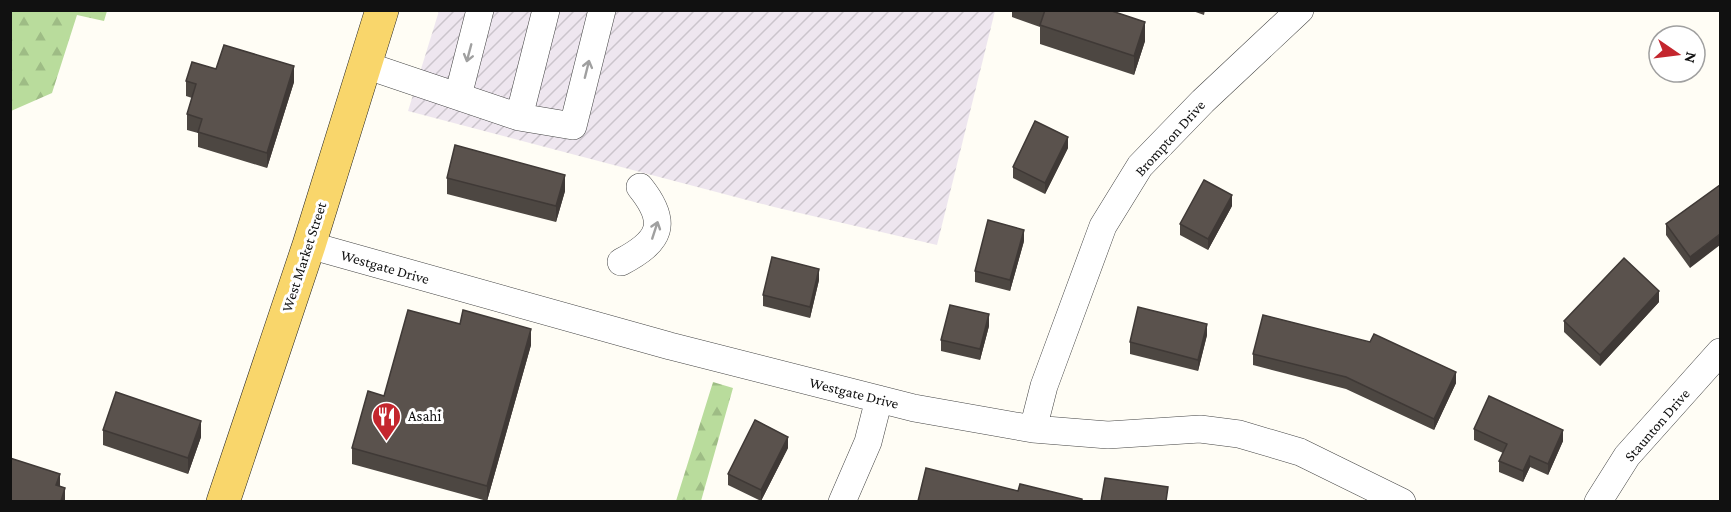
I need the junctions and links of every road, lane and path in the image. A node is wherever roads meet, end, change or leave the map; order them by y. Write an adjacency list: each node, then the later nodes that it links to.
1 (381, 10): 6 (main road, West Market Street)
2 (480, 10): 7 (street, one-way to 7)
3 (546, 10): 8 (street)
4 (603, 10): 8 (street, one-way to 4)
5 (1300, 10): 14 (street, Brompton Drive)
6 (365, 65): 7 (street); 10 (main road, West Market Street)
7 (458, 96): 8 (street)
8 (519, 117)
9 (640, 187): 11 (street, one-way to 9)
10 (309, 245): 13 (street, Westgate Drive); 15 (main road, West Market Street)
11 (621, 262)
12 (1720, 352): 18 (street, Staunton Drive)
13 (879, 399): 14 (street, Westgate Drive); 16 (street)
14 (1033, 429): 17 (street, Westgate Drive)
15 (223, 501)
16 (842, 501)
17 (1402, 501)
18 (1598, 501)

